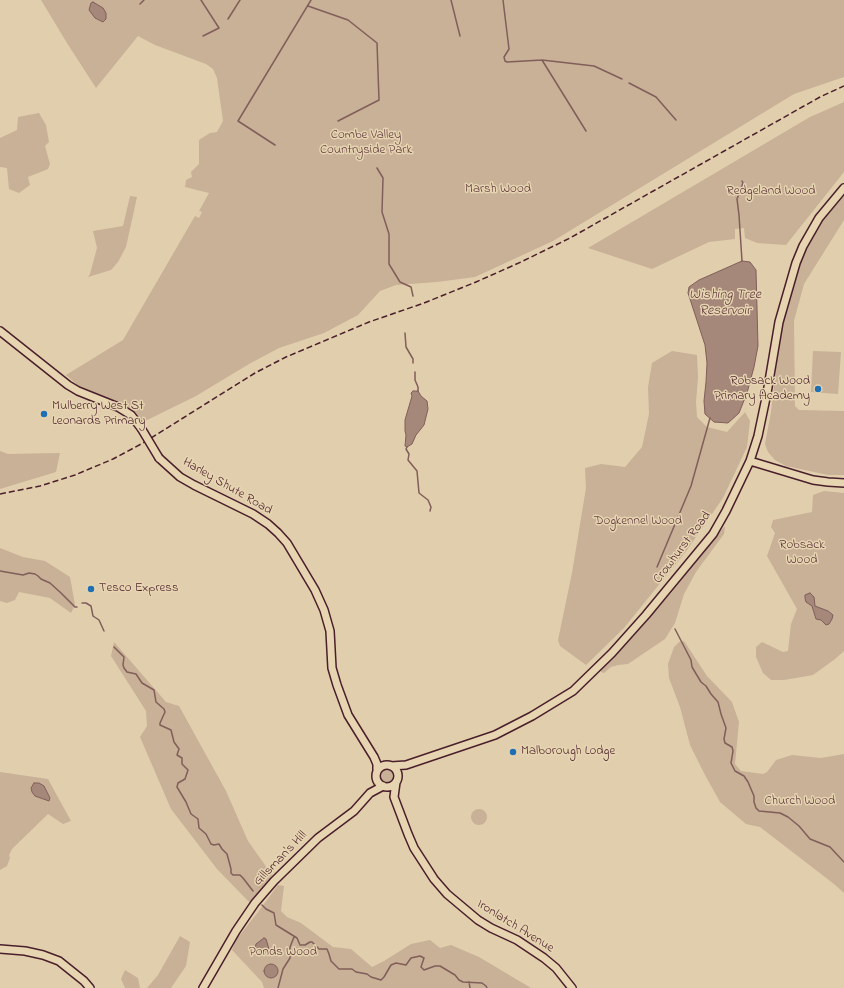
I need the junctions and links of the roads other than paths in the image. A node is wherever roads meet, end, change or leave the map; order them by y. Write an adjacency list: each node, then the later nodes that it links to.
1 (844, 188): 3 (main road, Crowhurst Road)
2 (0, 331): 5 (main road, Harley Shute Road, bridge)
3 (750, 461): 4 (main road); 6 (main road, Crowhurst Road)
4 (844, 483)
5 (374, 757): 7 (main road); 8 (main road, Harley Shute Road)
6 (406, 765): 7 (main road, Crowhurst Road); 9 (main road)
7 (388, 766): 8 (main road); 9 (main road)
8 (377, 775): 10 (main road); 11 (main road)
9 (397, 779): 10 (main road); 12 (main road, Ironlatch Avenue)
10 (384, 787): 11 (main road, Gillsman's Hill); 12 (main road)
11 (370, 793): 15 (main road, Gillsman's Hill)
12 (394, 797): 16 (main road, Ironlatch Avenue)
13 (0, 949): 14 (main road)
14 (90, 988)
15 (203, 988)
16 (572, 988)

